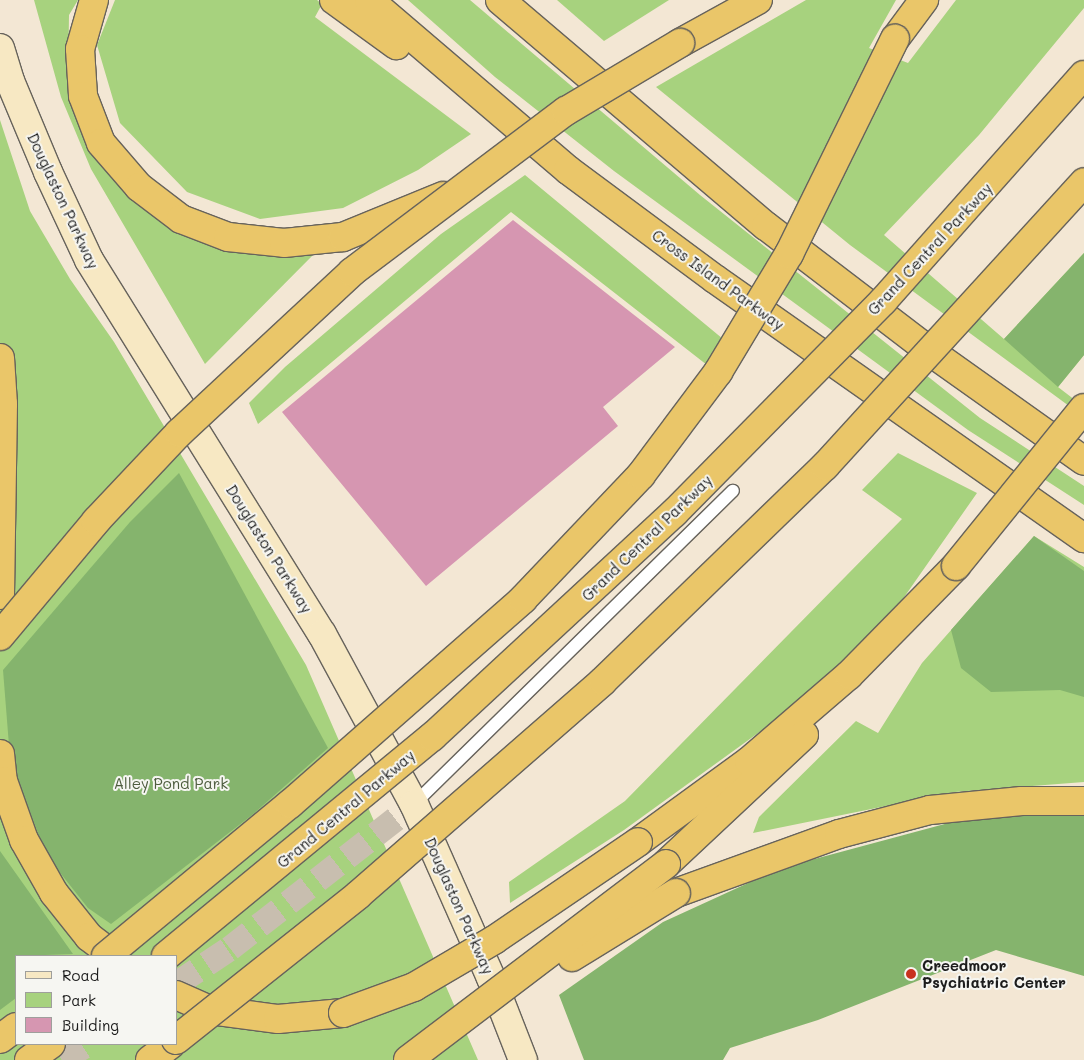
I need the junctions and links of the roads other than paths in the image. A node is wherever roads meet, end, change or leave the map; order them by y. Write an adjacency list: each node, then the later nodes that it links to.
1 (94, 0): 11 (highway)
2 (334, 0): 9 (highway)
3 (369, 0): 9 (highway, Cross Island Parkway)
4 (500, 0): 12 (highway)
5 (758, 0): 11 (highway, bridge)
6 (924, 0): 25 (highway, bridge)
7 (0, 48): 24 (main road, Douglaston Parkway)
8 (1084, 75): 27 (highway, Grand Central Parkway, bridge)
9 (568, 170): 18 (highway, Cross Island Parkway)
10 (1084, 182): 30 (highway, bridge)
11 (458, 190): 21 (highway, bridge)
12 (928, 350): 15 (highway); 16 (highway)
13 (0, 358): 20 (highway)
14 (1084, 408): 19 (highway, bridge)
15 (1084, 438)
16 (1084, 461)
17 (733, 491): 24 (lane)
18 (1084, 538)
19 (956, 566): 28 (highway, bridge); 36 (highway, bridge)
20 (0, 595)
21 (0, 636)
22 (0, 754): 26 (highway)
23 (1084, 801): 37 (highway, bridge)
24 (414, 804): 38 (main road, Douglaston Parkway)
25 (107, 955)
26 (113, 955)
27 (167, 955)
28 (178, 996)
29 (15, 1028): 31 (highway)
30 (178, 1038)
31 (0, 1040)
32 (50, 1045): 34 (highway)
33 (170, 1045): 35 (highway)
34 (29, 1060)
35 (150, 1060)
36 (408, 1060)
37 (416, 1060)
38 (523, 1060)

